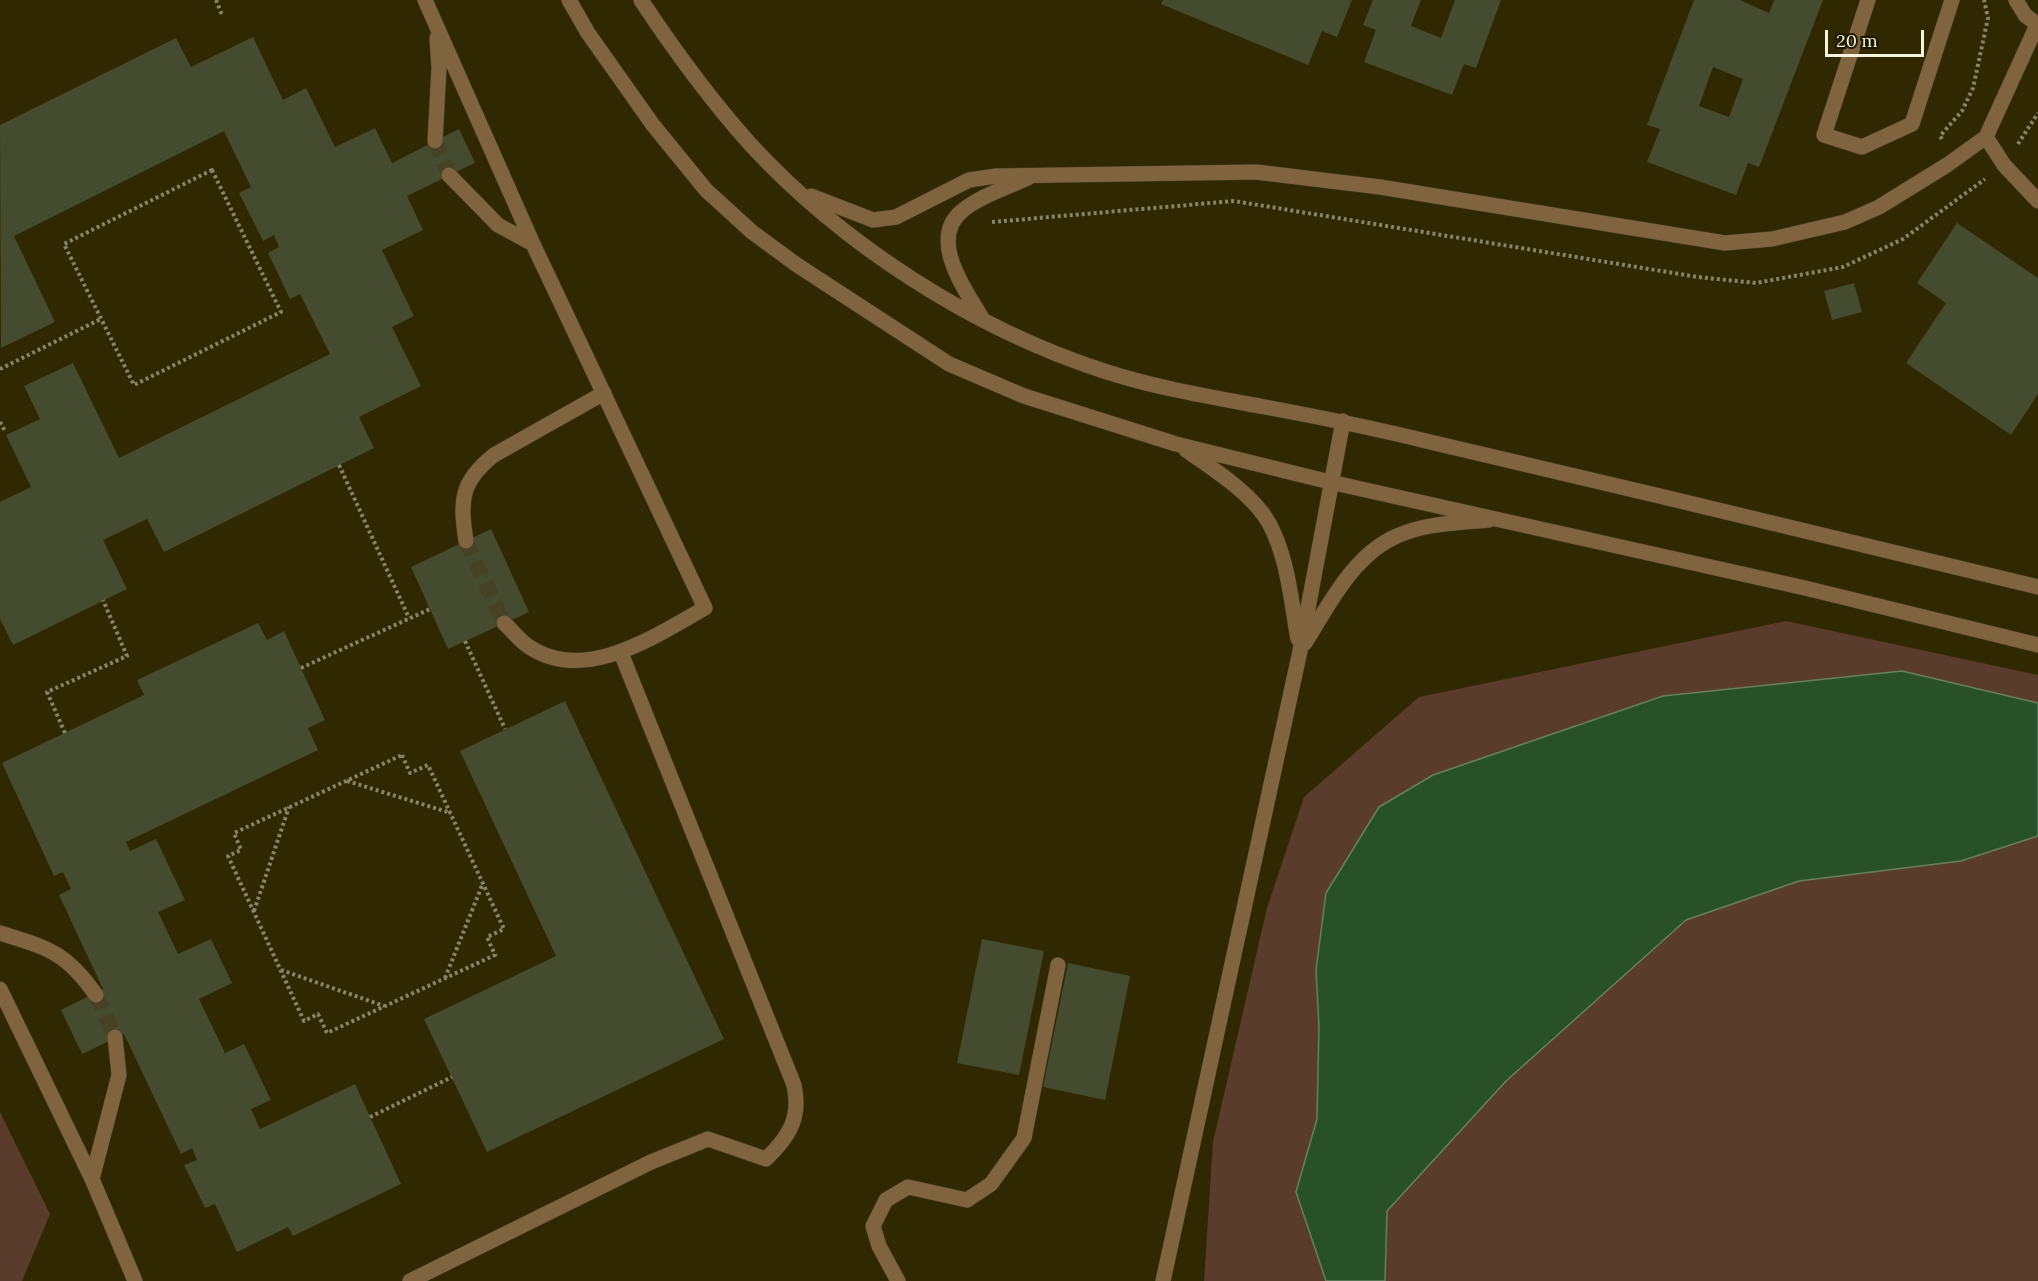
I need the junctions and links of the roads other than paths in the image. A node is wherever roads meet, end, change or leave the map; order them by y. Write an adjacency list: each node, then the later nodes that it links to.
1 (425, 0): 8 (street)
2 (569, 0): 19 (street)
3 (641, 0): 13 (street)
4 (1868, 0): 5 (street)
5 (1952, 0)
6 (2016, 0): 7 (street)
7 (2038, 25): 9 (street)
8 (436, 26): 10 (street); 15 (street)
9 (1986, 137): 12 (street); 14 (street)
10 (435, 141)
11 (449, 175): 15 (street)
12 (1030, 177): 13 (street); 16 (street)
13 (801, 193): 16 (street)
14 (2038, 201)
15 (533, 244): 17 (street)
16 (983, 320): 18 (street)
17 (604, 393): 22 (street); 27 (street)
18 (1343, 421): 20 (street); 23 (street)
19 (1176, 444): 20 (street); 26 (street)
20 (1330, 482): 21 (street); 26 (street)
21 (1501, 518): 25 (street); 26 (street)
22 (466, 541)
23 (2038, 588)
24 (504, 623): 27 (street)
25 (2038, 645)
26 (1300, 651): 37 (street)
27 (621, 653): 35 (street)
28 (0, 933): 31 (street)
29 (1058, 965): 36 (street)
30 (0, 989): 33 (street)
31 (96, 995)
32 (115, 1036): 33 (street)
33 (92, 1179): 34 (street)
34 (135, 1281)
35 (410, 1281)
36 (898, 1281)
37 (1163, 1281)

